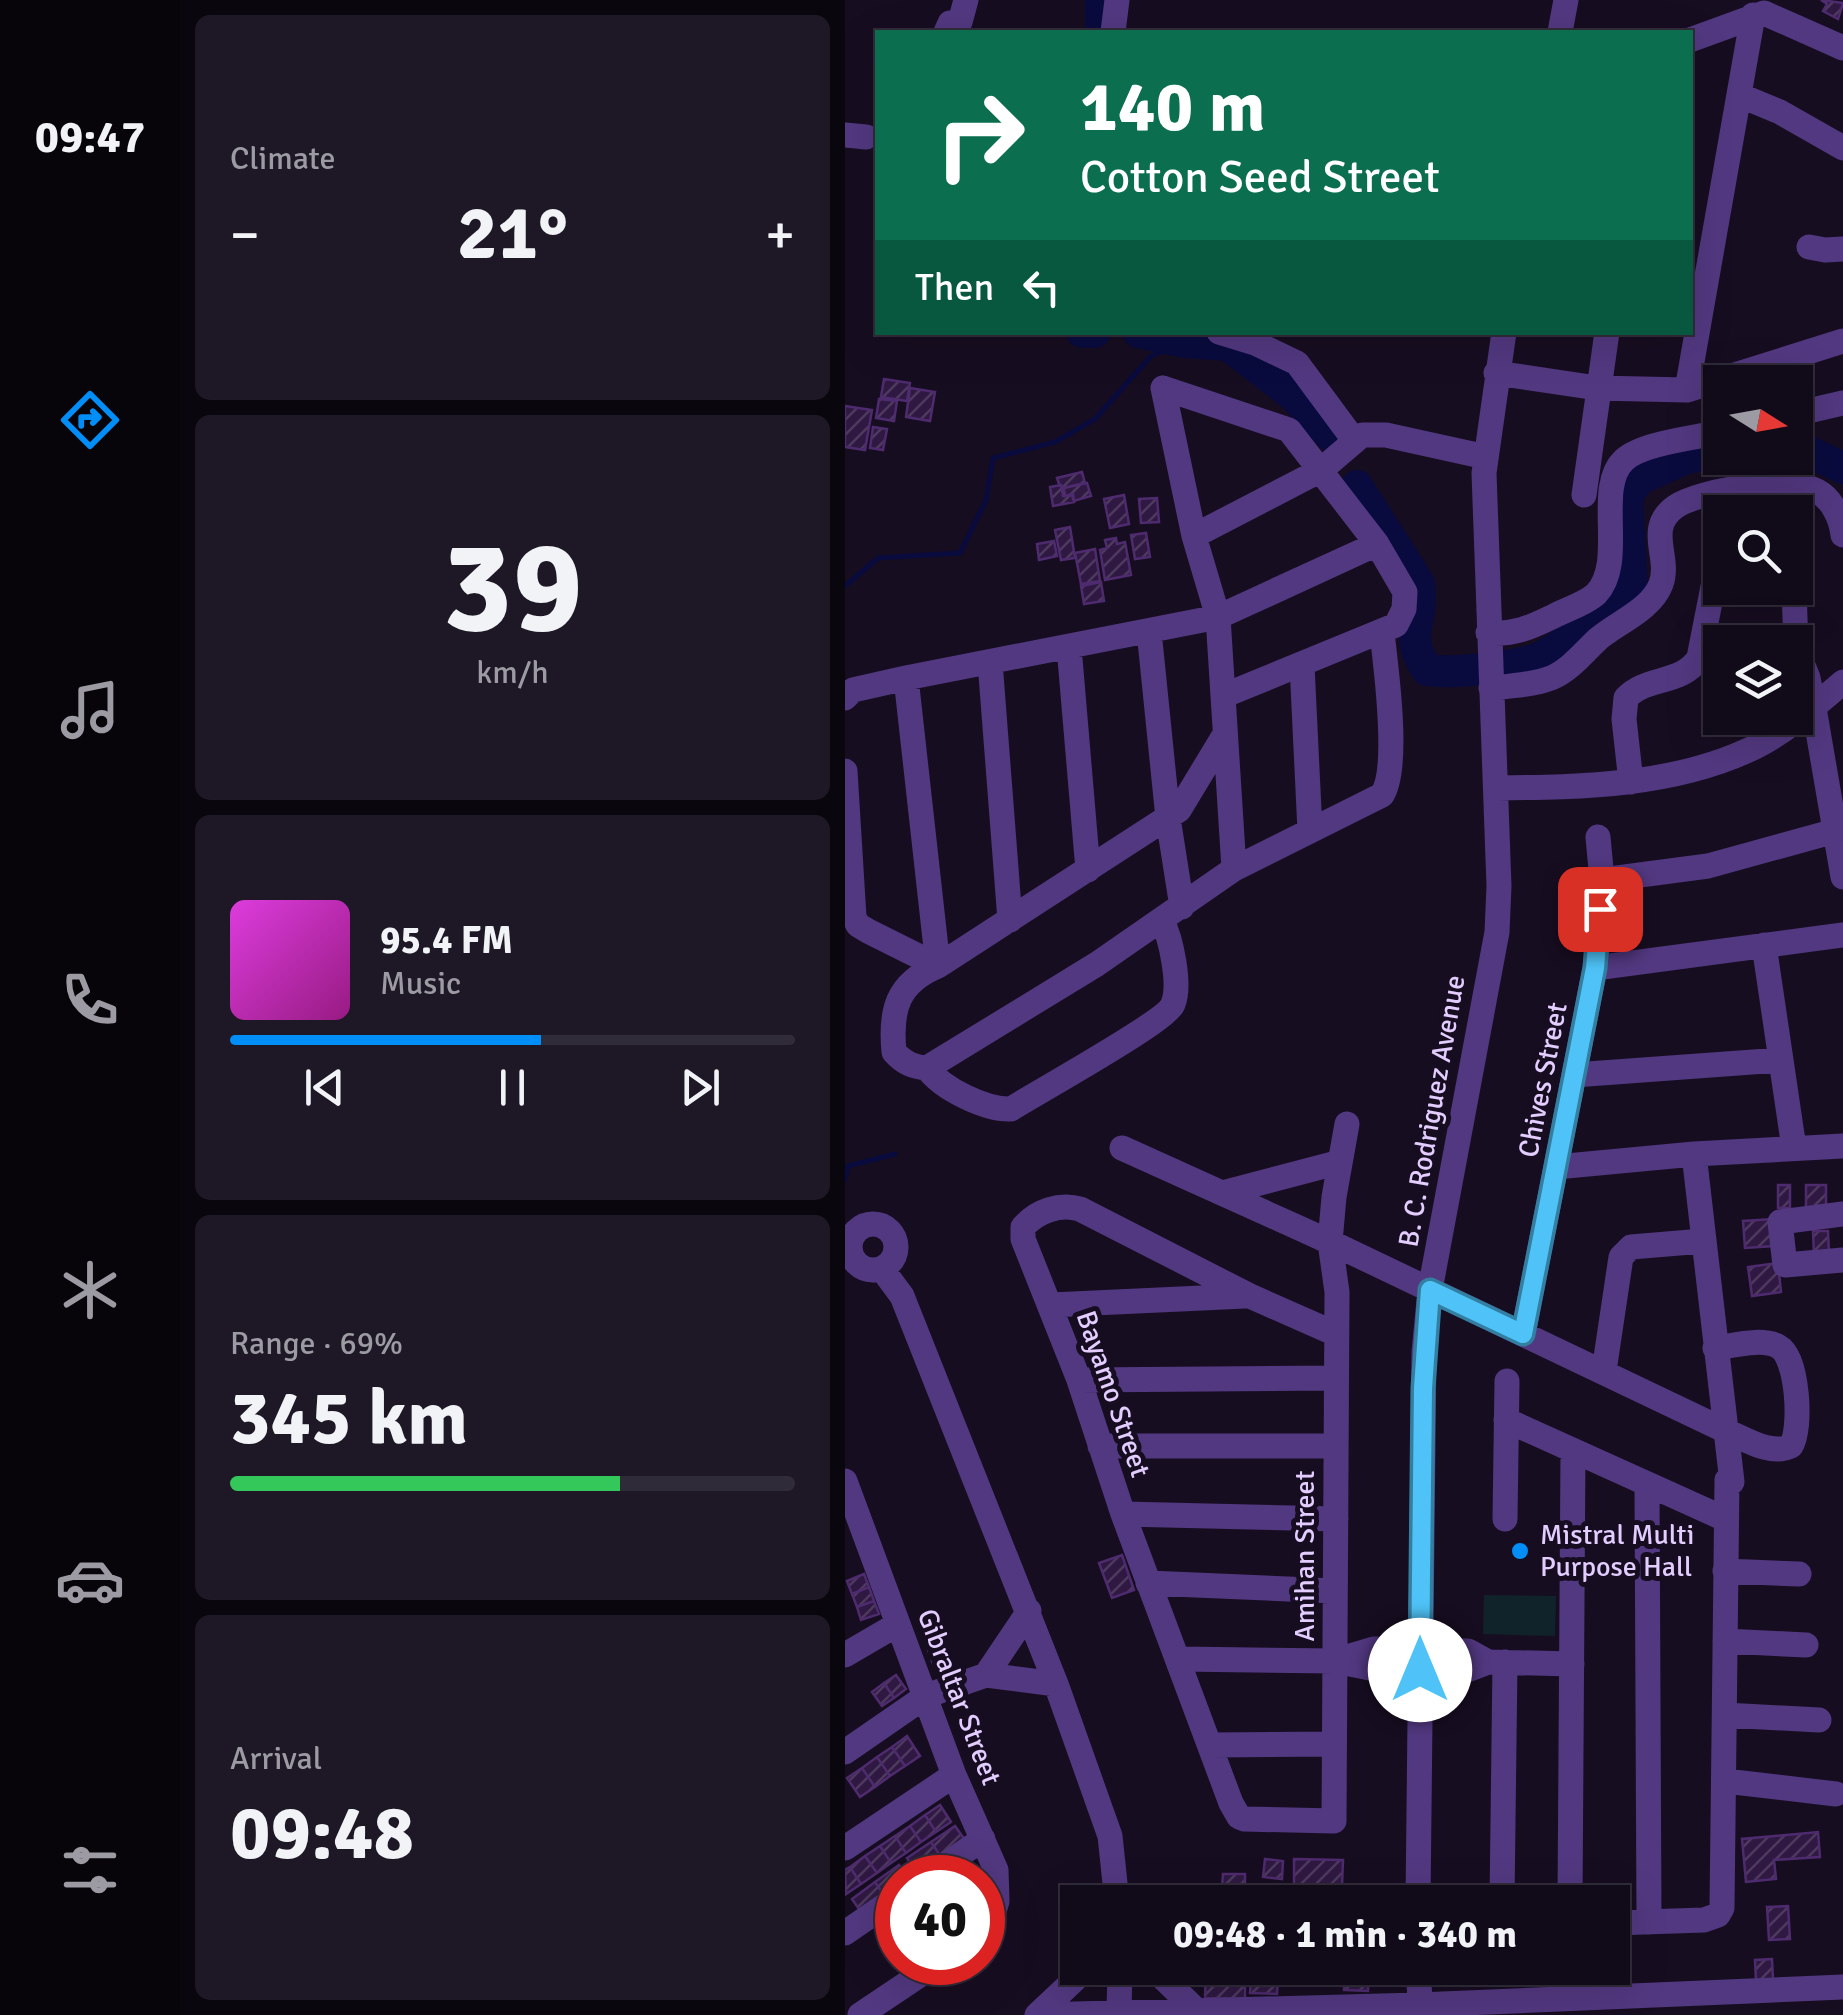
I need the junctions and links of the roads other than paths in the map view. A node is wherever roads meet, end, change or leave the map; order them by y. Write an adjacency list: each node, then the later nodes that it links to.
1 (966, 0): 5 (street)
2 (1117, 0): 6 (street)
3 (1566, 0): 7 (street)
4 (1753, 15): 8 (street); 9 (street); 10 (street)
5 (947, 30)
6 (1113, 30)
7 (1560, 30)
8 (1693, 39)
9 (1843, 48)
10 (1739, 94): 11 (street); 20 (street)
11 (1843, 148)
12 (1809, 247): 13 (street)
13 (1843, 249)
14 (1230, 335): 24 (street)
15 (1504, 335): 18 (street, B. C. Rodriguez Avenue)
16 (1606, 335): 19 (street)
17 (1843, 341): 20 (street)
18 (1496, 373): 19 (street); 25 (street, B. C. Rodriguez Avenue)
19 (1597, 388): 20 (street); 27 (street)
20 (1687, 390)
21 (1843, 403): 22 (street)
22 (1813, 410)
23 (1703, 436): 36 (street)
24 (1354, 440): 25 (street); 26 (street)
25 (1486, 456): 36 (street, B. C. Rodriguez Avenue)
26 (1321, 470): 29 (street); 29 (street); 30 (street)
27 (1583, 495)
28 (1843, 535): 42 (street)
29 (1194, 536): 33 (street)
30 (1377, 544): 33 (street); 35 (street)
31 (1709, 605): 48 (street)
32 (1795, 605): 45 (street)
33 (1217, 618): 34 (street); 43 (street)
34 (1149, 631): 37 (street); 50 (street)
35 (1382, 633): 39 (street); 51 (street)
36 (1489, 635): 42 (street, B. C. Rodriguez Avenue)
37 (1069, 646): 38 (street); 55 (street)
38 (990, 662): 40 (street); 59 (street)
39 (1302, 665): 43 (street); 51 (street)
40 (905, 678): 44 (street); 62 (street)
41 (1843, 682): 45 (street)
42 (1491, 685): 49 (street, B. C. Rodriguez Avenue)
43 (1223, 696): 46 (street)
44 (845, 698)
45 (1814, 708): 48 (street); 52 (street)
46 (1225, 734): 50 (street); 54 (street)
47 (845, 771): 62 (street)
48 (1631, 782): 49 (street)
49 (1495, 788): 81 (street, B. C. Rodriguez Avenue)
50 (1169, 818): 55 (street); 58 (street)
51 (1310, 830): 54 (street)
52 (1835, 832): 56 (street); 57 (street)
53 (1598, 836): 57 (street, Chives Street)
54 (1234, 869): 58 (street)
55 (1088, 870): 59 (street)
56 (1843, 878)
57 (1603, 880): 63 (street, Chives Street)
58 (1172, 914): 65 (street); 65 (street)
59 (1010, 920): 62 (street)
60 (1843, 934): 61 (street)
61 (1765, 945): 63 (street); 64 (street)
62 (938, 966): 65 (street)
63 (1595, 968): 66 (street, Chives Street)
64 (1781, 1060): 66 (street); 70 (street)
65 (927, 1068)
66 (1574, 1075): 73 (street, Chives Street)
67 (1347, 1124): 72 (street, Amihan Street)
68 (1843, 1146): 70 (street)
69 (1122, 1148): 74 (street)
70 (1794, 1148): 71 (street)
71 (1694, 1154): 73 (street); 77 (street)
72 (1340, 1162): 74 (street); 76 (street, Amihan Street)
73 (1556, 1167): 85 (street, Chives Street)
74 (1221, 1193): 76 (street)
75 (1843, 1214): 79 (street)
76 (1330, 1242): 81 (street); 84 (street, Amihan Street)
77 (1703, 1242): 86 (street); 87 (street)
78 (847, 1247): 80 (street); 80 (street)
79 (1843, 1260)
80 (882, 1268): 106 (street)
81 (1430, 1290): 85 (street); 112 (street, B. C. Rodriguez Avenue)
82 (1250, 1296): 83 (street); 83 (street, Bayamo Street); 84 (street, Bayamo Street)
83 (1051, 1304): 89 (street, Bayamo Street)
84 (1337, 1334): 88 (street, Amihan Street)
85 (1523, 1334): 87 (street)
86 (1715, 1348): 92 (street); 92 (street)
87 (1604, 1372): 92 (street)
88 (1336, 1378): 89 (street); 94 (street, Amihan Street)
89 (1079, 1380): 93 (street, Bayamo Street)
90 (1507, 1381): 91 (street)
91 (1506, 1420): 95 (street); 99 (street)
92 (1726, 1430): 101 (street)
93 (1099, 1446): 94 (street); 98 (street, Bayamo Street)
94 (1336, 1446): 100 (street, Amihan Street)
95 (1573, 1452): 97 (street); 115 (street)
96 (845, 1481): 107 (street, Gibraltar Street)
97 (1647, 1486): 101 (street); 137 (street)
98 (1123, 1514): 100 (street); 104 (street, Bayamo Street)
99 (1505, 1519)
100 (1335, 1520): 105 (street, Amihan Street)
101 (1725, 1520): 102 (street)
102 (1725, 1570): 103 (street); 108 (street)
103 (1799, 1574)
104 (1148, 1583): 105 (street); 111 (street, Bayamo Street)
105 (1335, 1591): 113 (street, Amihan Street)
106 (1029, 1612): 116 (street); 117 (street)
107 (898, 1624): 110 (street); 118 (street, Gibraltar Street)
108 (1725, 1641): 109 (street); 119 (street)
109 (1806, 1645)
110 (845, 1655)
111 (1178, 1658): 113 (street); 122 (street, Bayamo Street)
112 (1420, 1660): 113 (street); 114 (street); 133 (street, B. C. Rodriguez Avenue)
113 (1335, 1661): 121 (street, Amihan Street)
114 (1496, 1662): 115 (street); 134 (street)
115 (1571, 1664): 135 (street)
116 (986, 1676): 117 (street); 118 (street)
117 (1056, 1684): 132 (street)
118 (926, 1696): 123 (street); 124 (street, Gibraltar Street)
119 (1725, 1715): 120 (street); 125 (street)
120 (1819, 1720)
121 (1335, 1744): 122 (street); 127 (street, Amihan Street)
122 (1210, 1745): 127 (street, Bayamo Street)
123 (845, 1752)
124 (954, 1775): 128 (street, Gibraltar Street); 129 (street)
125 (1725, 1782): 126 (street); 137 (street)
126 (1836, 1794)
127 (1334, 1820)
128 (983, 1839): 130 (street); 131 (street, Gibraltar Street)
129 (845, 1848)
130 (960, 1855)
131 (990, 1855)
132 (1115, 1885)
133 (1418, 1885)
134 (1503, 1885)
135 (1570, 1885)
136 (875, 1913): 139 (street)
137 (1649, 1922): 138 (street)
138 (1630, 1923)
139 (845, 1934)
140 (905, 1985): 149 (street)
141 (1069, 1985): 150 (street)
142 (1120, 1985): 146 (street)
143 (1176, 1985): 147 (street)
144 (1418, 1985): 148 (street)
145 (1843, 1987): 148 (street)
146 (1119, 2012): 147 (street); 150 (street)
147 (1212, 2012): 148 (street)
148 (1417, 2012)
149 (861, 2015)
150 (1038, 2015)

